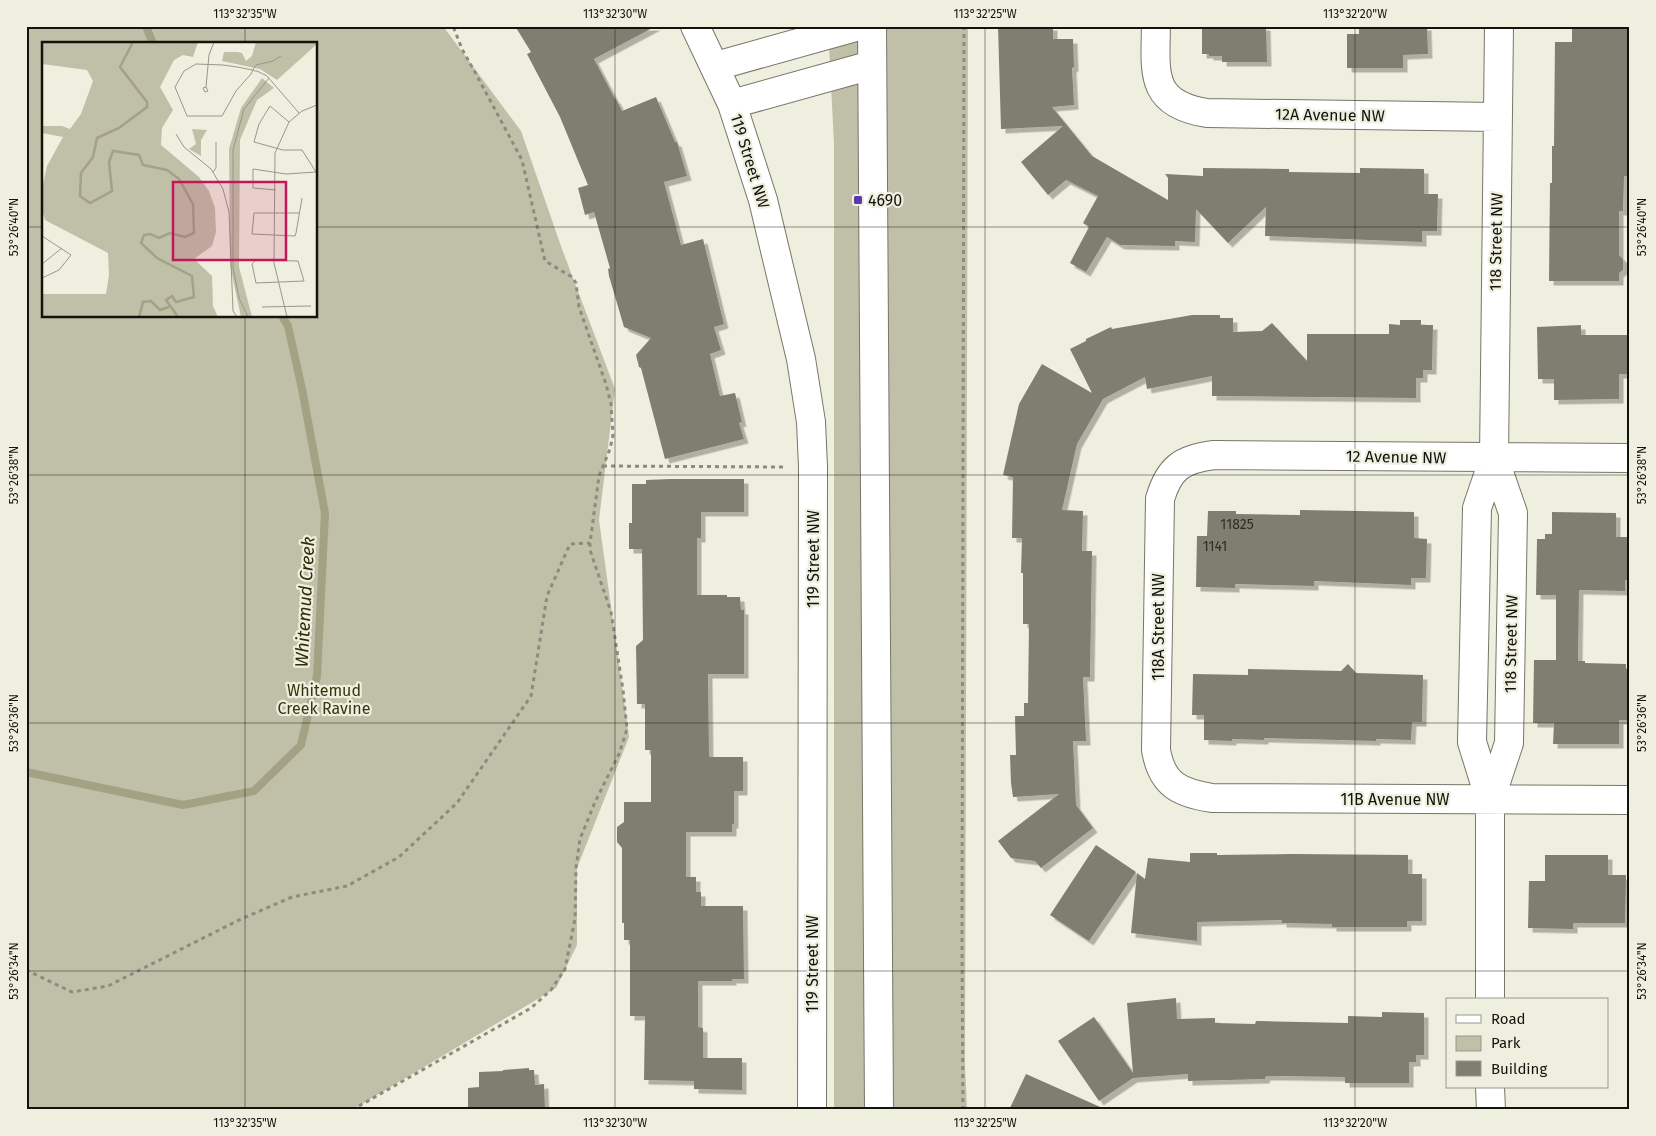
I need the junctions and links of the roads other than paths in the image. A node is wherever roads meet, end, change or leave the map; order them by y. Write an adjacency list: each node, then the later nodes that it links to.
1 (695, 26): 7 (street, 119 Street NW)
2 (859, 26): 7 (street)
3 (872, 26): 6 (street)
4 (1156, 26): 9 (street, 12A Avenue NW)
5 (1499, 26): 9 (street, 118 Street NW)
6 (872, 65): 8 (street); 19 (street)
7 (716, 66): 8 (street, 119 Street NW)
8 (732, 104): 18 (street, 119 Street NW)
9 (1498, 117): 10 (street, 118 Street NW)
10 (1494, 458): 11 (street, 12 Avenue NW); 12 (street, 12 Avenue NW); 14 (street, 118 Street NW); 14 (street, 118 Street NW)
11 (1630, 458)
12 (1169, 475): 13 (street, 118A Street NW)
13 (1166, 778): 14 (street, 11B Avenue NW)
14 (1490, 800): 15 (street, 11B Avenue NW); 16 (street, 118 Street NW)
15 (1630, 800)
16 (1490, 998)
17 (1490, 1088): 20 (street)
18 (812, 1110)
19 (879, 1110)
20 (1491, 1110)

